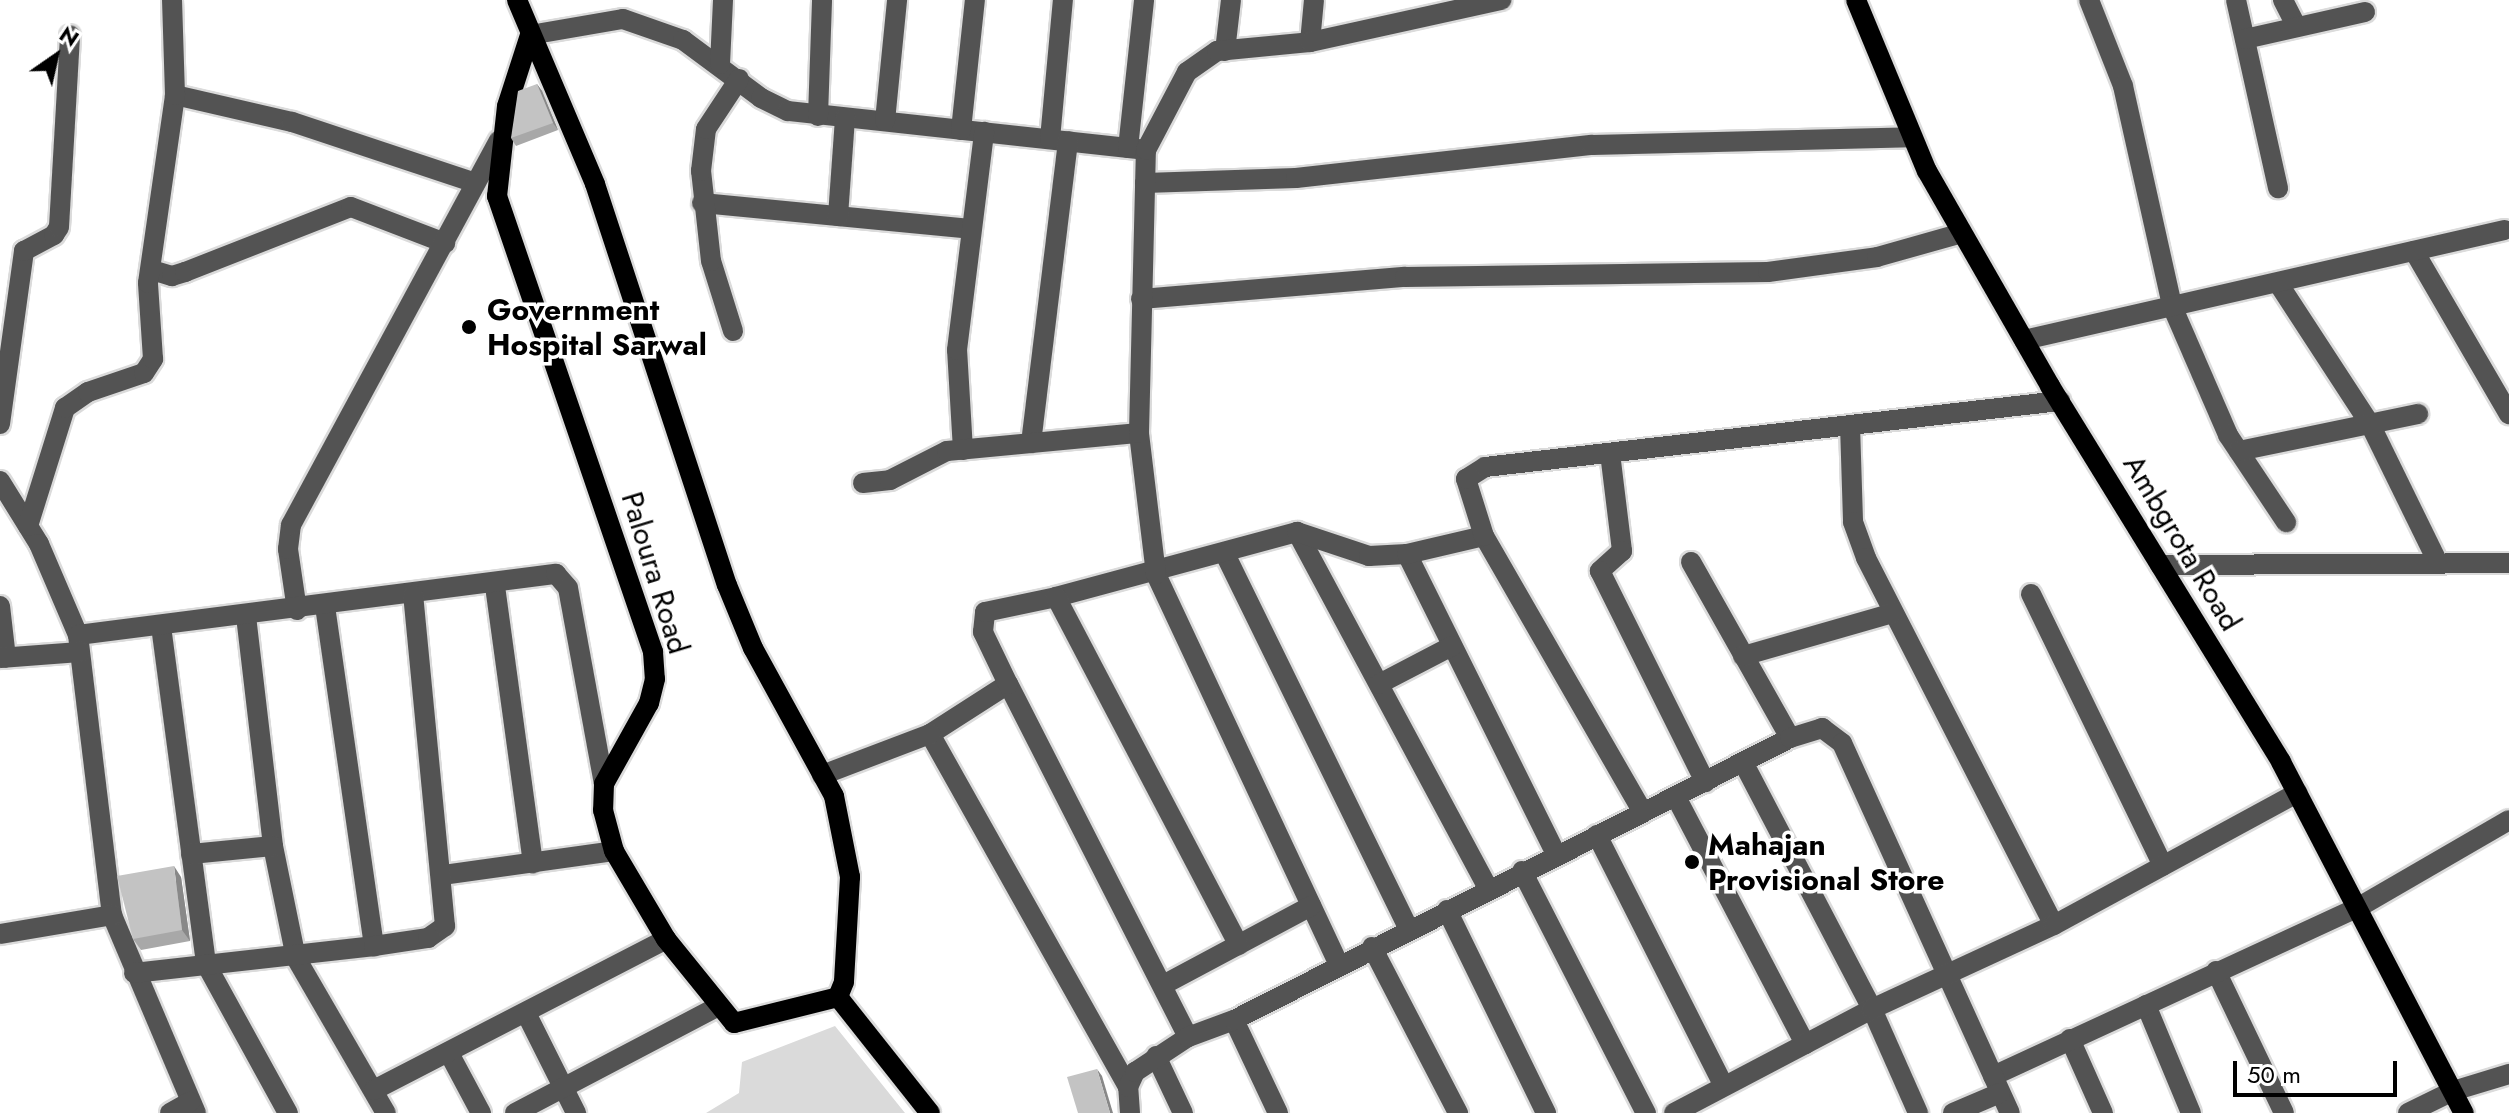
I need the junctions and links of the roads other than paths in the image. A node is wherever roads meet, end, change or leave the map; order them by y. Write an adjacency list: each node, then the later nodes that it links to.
1 (172, 0): 27 (street)
2 (517, 0): 21 (main road)
3 (723, 0): 25 (street)
4 (822, 0): 28 (street)
5 (897, 0): 30 (street)
6 (975, 0): 31 (street)
7 (1063, 0): 34 (street)
8 (1144, 0): 36 (street)
9 (1231, 0): 24 (street)
10 (1314, 0): 23 (street)
11 (1501, 0): 16 (street)
12 (1856, 0): 33 (main road, Ambgrota Road)
13 (2089, 0): 50 (street)
14 (2236, 0): 22 (street)
15 (2283, 0): 19 (street)
16 (1458, 4): 23 (street)
17 (623, 9): 21 (street); 25 (street)
18 (2365, 12): 19 (street)
19 (2297, 27): 22 (street)
20 (70, 35): 56 (street)
21 (530, 35): 35 (main road, Paloura Road); 97 (main road)
22 (2245, 39): 39 (street)
23 (1310, 42): 24 (street)
24 (1225, 51): 36 (street)
25 (720, 64): 26 (street)
26 (739, 79): 28 (street); 40 (street)
27 (175, 95): 37 (street); 47 (street)
28 (818, 116): 29 (street)
29 (845, 118): 30 (street); 41 (street)
30 (885, 121): 31 (street)
31 (961, 130): 32 (street)
32 (984, 132): 34 (street); 42 (street)
33 (1912, 137): 38 (street); 44 (main road, Ambgrota Road)
34 (1059, 140): 36 (street); 60 (street)
35 (499, 141): 37 (street); 99 (main road, Paloura Road)
36 (1137, 149): 38 (street)
37 (475, 183): 45 (street)
38 (1145, 183): 49 (street)
39 (2278, 188)
40 (702, 203): 41 (street); 51 (street)
41 (838, 216): 42 (street)
42 (971, 229): 61 (street)
43 (2505, 230): 46 (street)
44 (1962, 233): 49 (street); 52 (main road, Ambgrota Road)
45 (445, 243): 47 (street); 84 (street)
46 (2414, 251): 48 (street); 55 (street)
47 (152, 270): 68 (street)
48 (2278, 283): 50 (street); 57 (street)
49 (1141, 299): 59 (street)
50 (2172, 306): 52 (street); 62 (street)
51 (733, 331)
52 (2024, 340): 53 (main road, Ambgrota Road)
53 (2060, 401): 58 (street); 76 (main road, Ambgrota Road)
54 (2418, 414): 57 (street)
55 (2509, 414)
56 (0, 424)
57 (2370, 424): 62 (street); 74 (street)
58 (1850, 425): 63 (street); 85 (street)
59 (1139, 433): 60 (street); 77 (street)
60 (1031, 443): 61 (street)
61 (963, 450): 65 (street)
62 (2239, 451): 67 (street)
63 (1610, 453): 70 (street); 98 (street)
64 (0, 481): 66 (street)
65 (863, 483)
66 (5, 502): 68 (street)
67 (2286, 522)
68 (28, 526): 88 (street)
69 (1297, 532): 71 (street); 72 (street); 93 (street)
70 (1484, 536): 72 (street); 102 (street)
71 (1225, 554): 77 (street); 119 (street)
72 (1407, 554): 89 (street)
73 (1691, 562): 90 (street)
74 (2438, 563): 75 (street); 76 (street)
75 (2509, 563)
76 (2160, 565): 100 (main road, Ambgrota Road)
77 (1156, 574): 81 (street); 114 (street)
78 (495, 586): 80 (street); 99 (street); 109 (street)
79 (2031, 594): 110 (street)
80 (413, 596): 83 (street); 112 (street)
81 (1056, 597): 92 (street); 122 (street)
82 (0, 606): 91 (street)
83 (325, 606): 84 (street); 123 (street)
84 (297, 610): 86 (street)
85 (1893, 613): 90 (street); 118 (street)
86 (246, 616): 87 (street); 105 (street)
87 (161, 626): 88 (street); 107 (street)
88 (79, 643): 91 (street); 117 (street)
89 (1452, 646): 93 (street); 108 (street)
90 (1743, 656): 95 (street)
91 (3, 658)
92 (1008, 684): 94 (street); 131 (street)
93 (1379, 684): 113 (street)
94 (930, 734): 97 (street); 146 (street)
95 (1790, 738): 96 (street); 130 (street)
96 (1743, 762): 98 (street); 135 (street)
97 (822, 775): 132 (main road)
98 (1705, 782): 101 (street)
99 (604, 784): 106 (main road)
100 (2297, 793): 110 (street); 115 (main road, Ambgrota Road)
101 (1676, 797): 102 (street); 140 (street)
102 (1643, 813): 104 (street)
103 (2509, 820): 115 (street)
104 (1597, 835): 108 (street); 145 (street)
105 (273, 846): 107 (street); 125 (street)
106 (614, 851): 109 (street); 121 (main road)
107 (191, 854): 126 (street)
108 (1556, 854): 111 (street)
109 (533, 863): 112 (street)
110 (2163, 866): 118 (street)
111 (1522, 871): 113 (street); 163 (street)
112 (443, 875): 123 (street)
113 (1488, 888): 116 (street)
114 (1311, 906): 122 (street); 127 (street)
115 (2359, 907): 128 (street); 149 (main road, Ambgrota Road)
116 (1447, 910): 119 (street); 162 (street)
117 (112, 915): 120 (street); 129 (street)
118 (2054, 925): 130 (street)
119 (1409, 929): 124 (street)
120 (0, 934)
121 (666, 939): 134 (main road); 136 (street)
122 (1239, 945): 131 (street)
123 (374, 946): 125 (street)
124 (1372, 947): 127 (street); 161 (street)
125 (296, 958): 126 (street); 148 (street)
126 (206, 964): 129 (street); 152 (street)
127 (1339, 965): 137 (street)
128 (2216, 971): 133 (street); 170 (street)
129 (134, 973): 150 (street)
130 (1947, 978): 135 (street); 144 (street)
131 (1163, 985): 138 (street)
132 (838, 997): 134 (main road); 157 (main road)
133 (2146, 1005): 139 (street); 169 (street)
134 (717, 1007): 147 (street)
135 (1872, 1009): 140 (street); 165 (street)
136 (526, 1013): 141 (street); 147 (street)
137 (1234, 1020): 138 (street); 160 (street)
138 (1188, 1037): 142 (street)
139 (2070, 1039): 144 (street); 168 (street)
140 (1805, 1044): 145 (street)
141 (450, 1055): 148 (street); 154 (street)
142 (1156, 1056): 146 (street); 159 (street)
143 (2509, 1074): 149 (street)
144 (1996, 1084): 166 (street); 167 (street)
145 (1724, 1086): 164 (street)
146 (1128, 1087): 158 (street)
147 (563, 1088): 155 (street); 156 (street)
148 (374, 1090): 153 (street)
149 (2453, 1091): 171 (street); 172 (main road, Ambgrota Road)
150 (193, 1108): 151 (street)
151 (170, 1113)
152 (288, 1113)
153 (386, 1113)
154 (481, 1113)
155 (515, 1113)
156 (576, 1113)
157 (930, 1113)
158 (1130, 1113)
159 (1183, 1113)
160 (1278, 1113)
161 (1458, 1113)
162 (1546, 1113)
163 (1646, 1113)
164 (1674, 1113)
165 (1918, 1113)
166 (1953, 1113)
167 (2010, 1113)
168 (2103, 1113)
169 (2191, 1113)
170 (2284, 1113)
171 (2408, 1113)
172 (2464, 1113)

